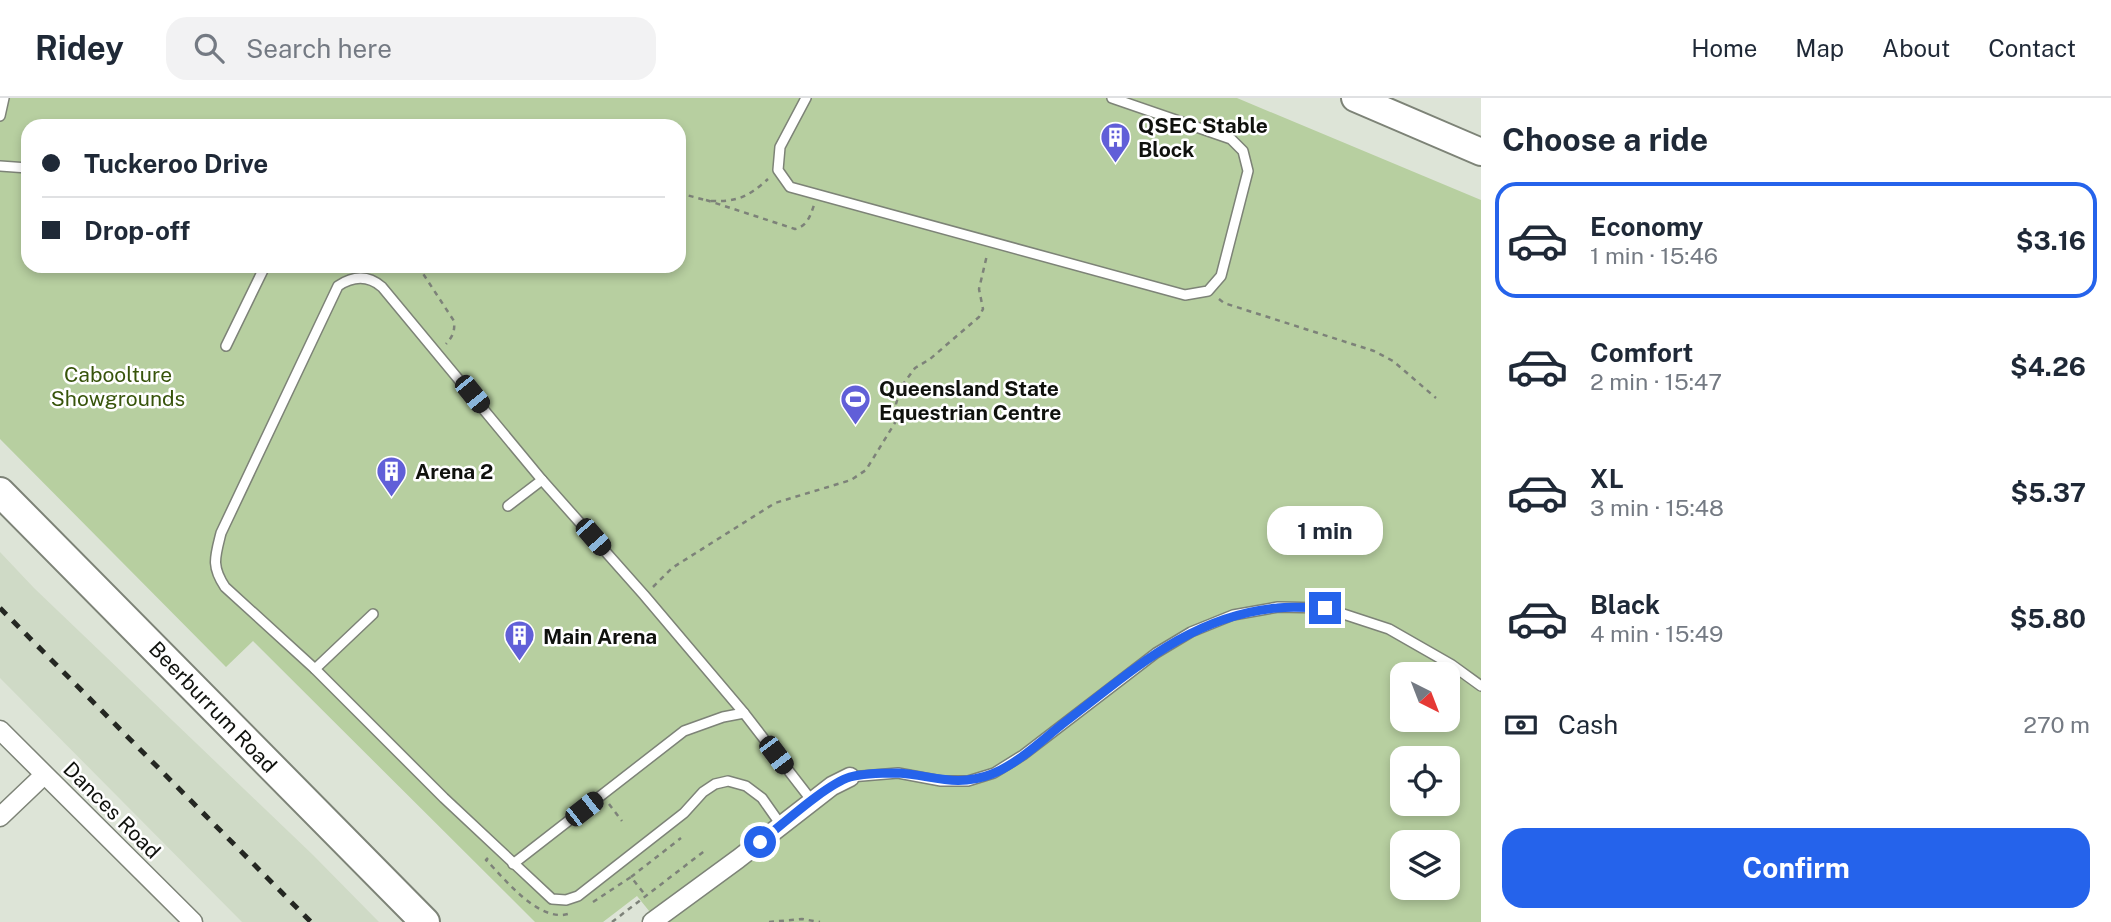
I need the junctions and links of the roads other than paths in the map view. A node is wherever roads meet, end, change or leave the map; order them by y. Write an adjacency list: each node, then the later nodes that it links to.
1 (5, 98): 5 (lane)
2 (806, 98): 3 (lane)
3 (1112, 98)
4 (1355, 98): 6 (main road)
5 (0, 116)
6 (1481, 152)
7 (0, 166): 8 (lane)
8 (21, 168)
9 (262, 273): 10 (lane)
10 (226, 346)
11 (542, 480): 13 (lane); 15 (lane); 17 (lane)
12 (0, 492): 26 (main road, Beerburrum Road)
13 (508, 506)
14 (373, 614): 15 (lane)
15 (315, 669): 24 (lane)
16 (1481, 686): 20 (lane)
17 (744, 713): 21 (lane); 24 (lane)
18 (0, 730): 19 (street, Dances Road)
19 (44, 775): 22 (street); 25 (street, Dances Road)
20 (850, 777): 21 (street)
21 (812, 801): 23 (street)
22 (0, 817)
23 (781, 825): 24 (lane); 27 (street)
24 (513, 864)
25 (193, 922)
26 (425, 922)
27 (652, 922)

